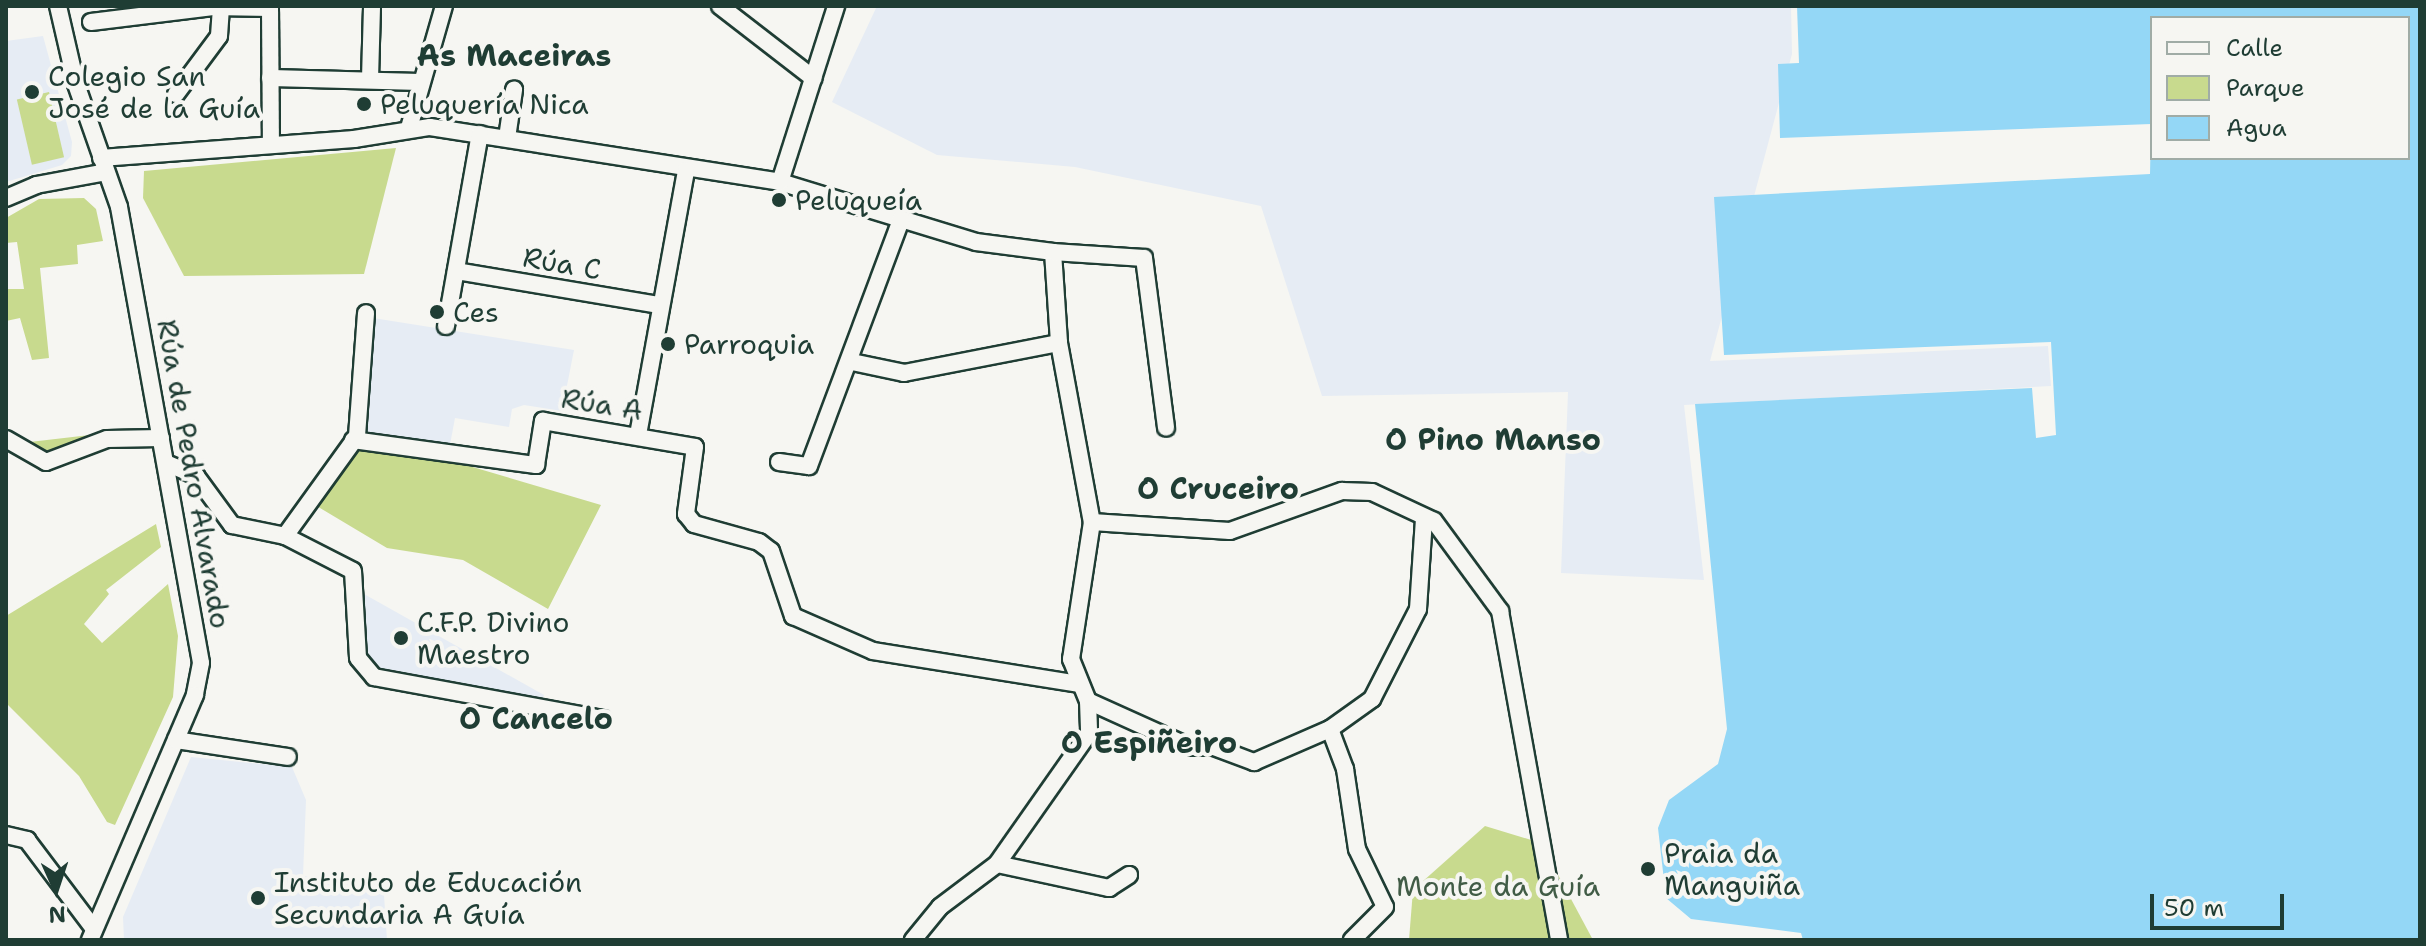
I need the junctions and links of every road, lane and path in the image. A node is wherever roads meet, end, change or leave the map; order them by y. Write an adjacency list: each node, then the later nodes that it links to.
1 (58, 6): 20 (street, Rúa de Pedro Alvarado)
2 (213, 6): 7 (street); 9 (street)
3 (372, 6): 12 (street)
4 (444, 6): 13 (street)
5 (720, 6): 11 (street)
6 (836, 6): 11 (street)
7 (221, 7): 8 (street); 15 (street)
8 (270, 7): 10 (street)
9 (91, 22)
10 (270, 78): 12 (street); 19 (street)
11 (813, 78): 22 (street)
12 (370, 79): 13 (street)
13 (421, 82): 16 (street)
14 (514, 90): 18 (street)
15 (176, 94)
16 (409, 128): 17 (street); 19 (street)
17 (480, 134): 18 (street); 26 (street)
18 (507, 138): 21 (street)
19 (271, 144): 20 (street)
20 (104, 165): 23 (street); 34 (street, Rúa de Pedro Alvarado)
21 (686, 170): 22 (street); 27 (street)
22 (780, 182): 24 (street)
23 (6, 198)
24 (901, 220): 25 (street); 31 (street)
25 (1053, 252): 30 (street); 32 (street)
26 (456, 271): 27 (street, Rúa C); 29 (street)
27 (659, 305): 33 (street)
28 (366, 313): 36 (street)
29 (446, 326)
30 (1059, 343): 31 (street); 40 (street)
31 (852, 362): 37 (street)
32 (1166, 428)
33 (638, 435): 36 (street, Rúa A); 42 (street, Rúa A)
34 (161, 438): 35 (street); 38 (street, Rúa de Pedro Alvarado)
35 (6, 439)
36 (353, 440): 41 (street)
37 (779, 462)
38 (166, 463): 41 (street); 46 (street, Rúa de Pedro Alvarado)
39 (1424, 518): 40 (street); 45 (street); 54 (street)
40 (1092, 522): 42 (street)
41 (285, 536): 44 (street)
42 (1078, 684): 43 (street)
43 (1088, 701): 45 (street); 49 (street)
44 (602, 719)
45 (1330, 729): 53 (street)
46 (176, 740): 47 (street); 51 (street, Rúa de Pedro Alvarado)
47 (288, 757)
48 (6, 835): 51 (street)
49 (997, 864): 50 (street); 52 (street)
50 (1129, 875)
51 (92, 935)
52 (913, 940)
53 (1352, 940)
54 (1559, 940)

